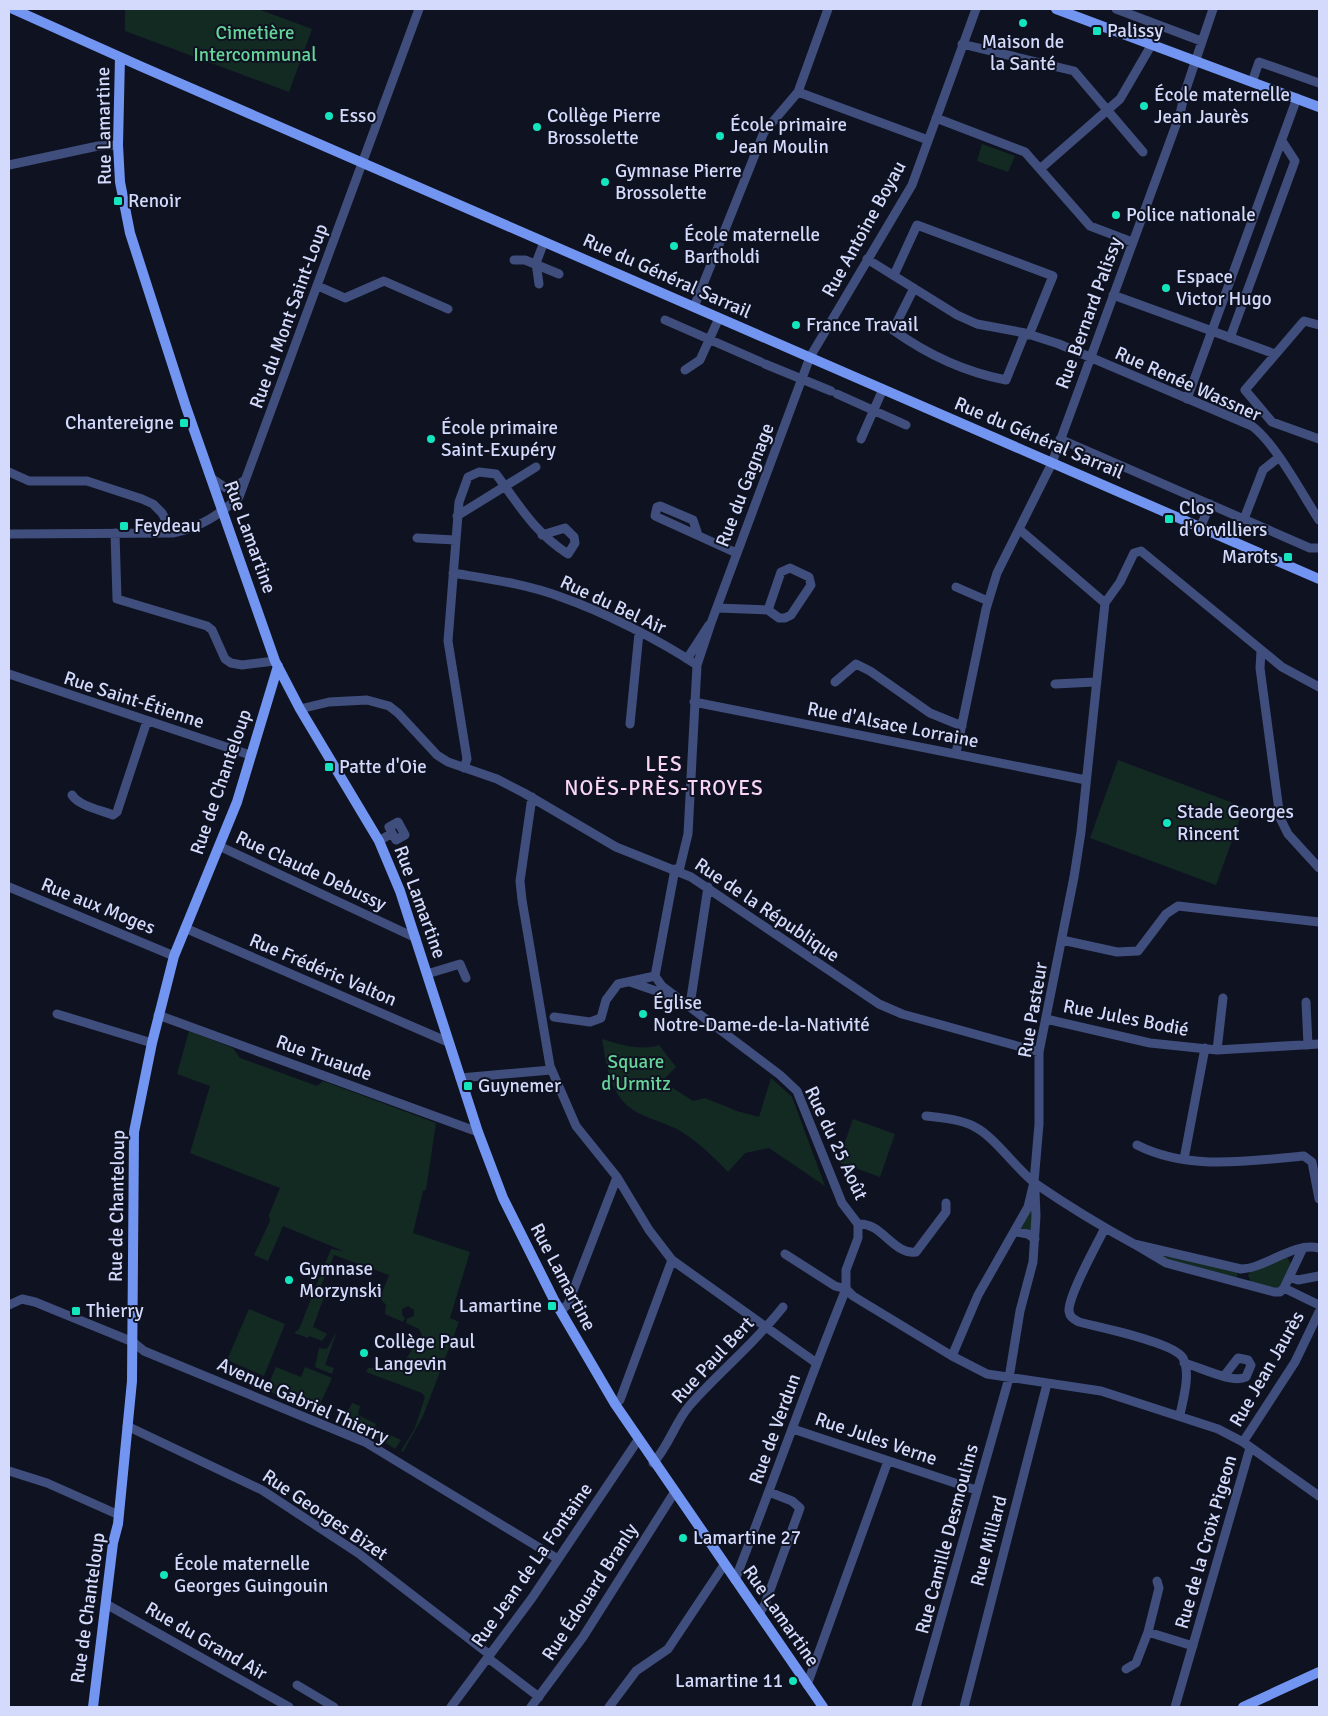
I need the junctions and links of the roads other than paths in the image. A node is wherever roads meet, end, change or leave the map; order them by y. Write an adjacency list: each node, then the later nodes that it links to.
1 (13, 9): 11 (street, Rue du Général Sarrail)
2 (419, 9): 24 (street, Rue du Mont Saint-Loup)
3 (828, 9): 15 (street)
4 (976, 9): 9 (street, Rue Antoine Boyau)
5 (1056, 9): 10 (street)
6 (1116, 9): 8 (street)
7 (1213, 9): 8 (street, Rue Bernard Palissy)
8 (1201, 41): 12 (street, Rue Bernard Palissy)
9 (962, 44): 18 (street); 19 (street, Rue Antoine Boyau)
10 (1152, 44): 12 (street); 18 (street)
11 (120, 57): 21 (street, Rue Lamartine); 24 (street, Rue du Général Sarrail)
12 (1195, 61): 13 (street); 28 (street, Rue Bernard Palissy)
13 (1252, 82): 14 (street); 16 (street)
14 (1319, 84)
15 (798, 92): 20 (street); 38 (street)
16 (1297, 98): 17 (street); 22 (street)
17 (1319, 106)
18 (1108, 111): 23 (street); 26 (street)
19 (936, 118): 20 (street, Rue Antoine Boyau); 26 (street)
20 (928, 140): 29 (street, Rue Antoine Boyau)
21 (118, 145): 25 (street); 63 (street, Rue Lamartine)
22 (1282, 148): 43 (street); 46 (street)
23 (1143, 152)
24 (364, 163): 27 (street, Rue du Général Sarrail); 35 (street, Rue du Mont Saint-Loup)
25 (9, 164)
26 (1040, 169): 28 (street)
27 (544, 242): 31 (street); 38 (street, Rue du Général Sarrail)
28 (1132, 242): 37 (street, Rue Bernard Palissy)
29 (868, 259): 33 (street, Rue Renée Wassner); 48 (street, Rue Antoine Boyau)
30 (514, 260): 31 (street)
31 (536, 263): 32 (street); 34 (street)
32 (559, 274)
33 (894, 275): 36 (street, Rue Renée Wassner); 44 (street)
34 (539, 284)
35 (318, 286): 39 (street); 64 (street, Rue du Mont Saint-Loup)
36 (914, 288): 44 (street, Rue Renée Wassner); 44 (street)
37 (1113, 295): 43 (street); 49 (street, Rue Bernard Palissy)
38 (694, 307): 40 (street, Rue du Général Sarrail)
39 (448, 309)
40 (718, 318): 45 (street); 48 (street, Rue du Général Sarrail)
41 (665, 320): 45 (street)
42 (1319, 326): 47 (street)
43 (1212, 331): 46 (street); 53 (street)
44 (1027, 334): 49 (street, Rue Renée Wassner)
45 (709, 338): 50 (street); 51 (street)
46 (1230, 338): 47 (street)
47 (1275, 354): 58 (street)
48 (810, 357): 51 (street, Rue du Gagnage); 52 (street, Rue du Général Sarrail)
49 (1090, 358): 53 (street, Rue Renée Wassner); 57 (street, Rue Bernard Palissy)
50 (685, 370)
51 (802, 378): 54 (street); 81 (street, Rue du Gagnage)
52 (883, 390): 54 (street); 60 (street, Rue du Général Sarrail)
53 (1187, 399): 59 (street, Rue Renée Wassner)
54 (874, 411): 55 (street); 56 (street)
55 (906, 425)
56 (861, 439)
57 (1060, 439): 60 (street, Rue Bernard Palissy); 66 (street, Rue du Général Sarrail)
58 (1319, 439)
59 (1278, 458): 69 (street); 70 (street, Rue Renée Wassner)
60 (1052, 463): 71 (street, Rue du Général Sarrail); 72 (street, Rue Bernard Palissy)
61 (536, 467): 65 (street)
62 (9, 472): 74 (street)
63 (210, 477): 64 (street); 67 (street, Rue Lamartine)
64 (245, 480): 67 (street, Rue du Mont Saint-Loup)
65 (506, 487): 68 (street); 68 (street); 76 (street)
66 (1210, 504): 69 (street, Rue du Général Sarrail); 71 (street)
67 (223, 511): 74 (street, Rue du Mont Saint-Loup); 94 (street, Rue Lamartine)
68 (457, 516): 79 (street)
69 (1244, 519): 80 (street, Rue du Général Sarrail)
70 (1319, 520)
71 (1200, 526): 83 (street, Rue du Général Sarrail)
72 (1020, 530): 86 (street, Rue Bernard Palissy); 87 (street)
73 (115, 533): 74 (street, Rue du Mont Saint-Loup); 75 (street, Rue du Mont Saint-Loup); 94 (street)
74 (173, 533)
75 (9, 534)
76 (542, 534)
77 (698, 535): 77 (street); 81 (street)
78 (417, 538): 79 (street)
79 (455, 540): 82 (street)
80 (1319, 548)
81 (737, 553): 88 (street, Rue du Gagnage)
82 (453, 573): 91 (street, Rue du Bel Air); 108 (street)
83 (1314, 574): 84 (street, Rue du Général Sarrail)
84 (1319, 579)
85 (956, 587): 86 (street)
86 (988, 601): 105 (street, Rue Bernard Palissy)
87 (1105, 603): 92 (street); 98 (street, Rue Pasteur)
88 (717, 608): 89 (street); 90 (street, Rue du Gagnage)
89 (768, 610): 89 (street)
90 (711, 623): 93 (street, Rue du Gagnage); 95 (street, Rue du Gagnage)
91 (639, 633): 93 (street, Rue du Bel Air); 104 (street)
92 (1261, 651): 100 (street); 115 (street)
93 (687, 659): 95 (street, Rue du Bel Air)
94 (276, 664): 102 (street, Rue Lamartine); 107 (street, Rue de Chanteloup)
95 (697, 666): 101 (street, Rue du Gagnage)
96 (9, 674): 103 (street, Rue Saint-Étienne)
97 (835, 682): 105 (street)
98 (1095, 682): 99 (street); 109 (street, Rue Pasteur)
99 (1055, 684)
100 (1319, 687)
101 (694, 702): 106 (street, Rue d'Alsace Lorraine); 116 (street, Rue du Gagnage)
102 (300, 708): 108 (street, Rue de la République); 113 (street, Rue Lamartine)
103 (147, 721): 107 (street, Rue Saint-Étienne); 110 (street)
104 (630, 724)
105 (962, 726): 106 (street, Rue Bernard Palissy)
106 (956, 753): 109 (street, Rue d'Alsace Lorraine)
107 (250, 755): 114 (street, Rue de Chanteloup)
108 (464, 768): 111 (street, Rue de la République)
109 (1086, 780): 122 (street, Rue Pasteur)
110 (72, 795)
111 (532, 797): 116 (street, Rue de la République); 144 (street)
112 (392, 833): 113 (street)
113 (379, 841): 121 (street, Rue Lamartine)
114 (219, 846): 120 (street, Rue de Chanteloup); 121 (street, Rue Claude Debussy)
115 (1319, 868)
116 (677, 870): 118 (street, Rue de la République); 126 (street, Rue du Gagnage)
117 (9, 887): 123 (street, Rue aux Moges)
118 (708, 887): 132 (street); 143 (street, Rue de la République)
119 (1319, 922): 122 (street)
120 (185, 928): 123 (street, Rue de Chanteloup); 137 (street, Rue Frédéric Valton)
121 (416, 938): 124 (street, Rue Lamartine)
122 (1062, 940): 136 (street, Rue Pasteur)
123 (174, 956): 134 (street, Rue de Chanteloup)
124 (427, 974): 125 (street); 137 (street, Rue Lamartine)
125 (466, 978)
126 (656, 979): 127 (street); 128 (street); 129 (street, Rue du 25 Août)
127 (628, 981): 128 (street); 135 (street)
128 (650, 989): 129 (street)
129 (676, 995): 132 (street, Rue du 25 Août)
130 (1223, 998): 142 (street)
131 (1306, 1002): 140 (street)
132 (690, 1005): 154 (street, Rue du 25 Août)
133 (57, 1014): 138 (street)
134 (158, 1015): 138 (street, Rue de Chanteloup); 147 (street, Rue Truaude)
135 (554, 1017)
136 (1046, 1019): 141 (street, Rue Jules Bodié); 143 (street, Rue Pasteur)
137 (448, 1042): 145 (street, Rue Lamartine)
138 (152, 1043): 175 (street, Rue de Chanteloup)
139 (1319, 1044): 140 (street, Rue Jules Bodié)
140 (1308, 1045): 142 (street, Rue Jules Bodié)
141 (1204, 1048): 142 (street, Rue Jules Bodié); 149 (street)
142 (1218, 1050)
143 (1039, 1052): 151 (street, Rue Pasteur)
144 (551, 1070): 145 (street); 150 (street)
145 (460, 1078): 147 (street, Rue Lamartine)
146 (926, 1116): 151 (street)
147 (478, 1132): 172 (street, Rue Lamartine)
148 (1137, 1145): 149 (street)
149 (1184, 1160): 152 (street)
150 (617, 1177): 162 (street); 172 (street)
151 (1034, 1182): 155 (street); 156 (street, Rue Pasteur); 157 (street, Rue Camille Desmoulins)
152 (1319, 1199)
153 (946, 1203): 154 (street)
154 (858, 1224): 168 (street, Rue du 25 Août)
155 (1105, 1228): 158 (street); 178 (street)
156 (1016, 1232): 157 (street); 176 (street, Rue Pasteur)
157 (1035, 1239): 180 (street, Rue Camille Desmoulins)
158 (1134, 1244): 163 (street); 166 (street)
159 (1319, 1248): 160 (street)
160 (1302, 1250): 163 (street); 165 (street)
161 (785, 1254): 168 (street)
162 (672, 1260): 174 (street); 182 (street)
163 (1241, 1269): 166 (street)
164 (1319, 1276): 165 (street)
165 (1289, 1277): 167 (street)
166 (1242, 1283): 167 (street)
167 (1284, 1288): 170 (street, Rue Jean Jaurès)
168 (846, 1289): 176 (street); 177 (street, Rue de Verdun)
169 (9, 1305): 175 (street, Avenue Gabriel Thierry)
170 (1319, 1305)
171 (783, 1307): 174 (street, Rue Paul Bert)
172 (561, 1311): 182 (street, Rue Lamartine)
173 (1319, 1312): 187 (street, Rue Jean Jaurès)
174 (767, 1328): 177 (street); 189 (street, Rue Paul Bert)
175 (133, 1342): 184 (street, Rue de Chanteloup); 196 (street, Avenue Gabriel Thierry)
176 (952, 1356): 180 (street)
177 (815, 1362): 185 (street, Rue de Verdun)
178 (1184, 1363): 179 (street); 183 (street)
179 (1224, 1376)
180 (1009, 1378): 181 (street); 191 (street, Rue Camille Desmoulins)
181 (1047, 1384): 183 (street); 218 (street, Rue Millard)
182 (615, 1404): 186 (street, Rue Lamartine)
183 (1180, 1415): 187 (street)
184 (127, 1426): 195 (street, Rue de Chanteloup); 204 (street, Rue Georges Bizet)
185 (793, 1429): 188 (street, Rue Jules Verne); 192 (street, Rue de Verdun)
186 (638, 1440): 189 (street, Rue Lamartine); 196 (street, Rue Jean de La Fontaine)
187 (1247, 1445): 194 (street); 203 (street, Rue de la Croix Pigeon)
188 (888, 1461): 191 (street, Rue Jules Verne); 208 (street)
189 (653, 1463): 193 (street, Rue Lamartine)
190 (9, 1470): 195 (street)
191 (976, 1490): 217 (street, Rue Camille Desmoulins)
192 (769, 1492): 198 (street, Rue de Verdun); 201 (street)
193 (674, 1493): 197 (street, Rue Lamartine); 209 (street, Rue Édouard Branly)
194 (1319, 1496)
195 (119, 1515): 200 (street, Rue de Chanteloup)
196 (558, 1559): 204 (street, Rue Jean de La Fontaine)
197 (724, 1565): 198 (street, Rue Lamartine); 215 (street)
198 (735, 1580): 201 (street, Rue Lamartine)
199 (1157, 1581): 202 (street, Rue de la Croix Pigeon)
200 (106, 1604): 210 (street, Rue de Chanteloup); 211 (street, Rue du Grand Air)
201 (759, 1614): 208 (street, Rue Lamartine)
202 (1148, 1632): 203 (street, Rue de la Croix Pigeon); 205 (street, Rue de la Croix Pigeon)
203 (1193, 1646): 219 (street, Rue de la Croix Pigeon)
204 (489, 1657): 209 (street, Rue Georges Bizet); 213 (street, Rue Jean de La Fontaine)
205 (1126, 1670)
206 (1319, 1672): 220 (street)
207 (297, 1685): 212 (street)
208 (807, 1685): 216 (street, Rue Lamartine)
209 (539, 1697): 214 (street, Rue Édouard Branly)
210 (93, 1707)
211 (289, 1707)
212 (334, 1707)
213 (451, 1707)
214 (531, 1707)
215 (609, 1707)
216 (823, 1707)
217 (916, 1707)
218 (964, 1707)
219 (1175, 1707)
220 (1243, 1707)

